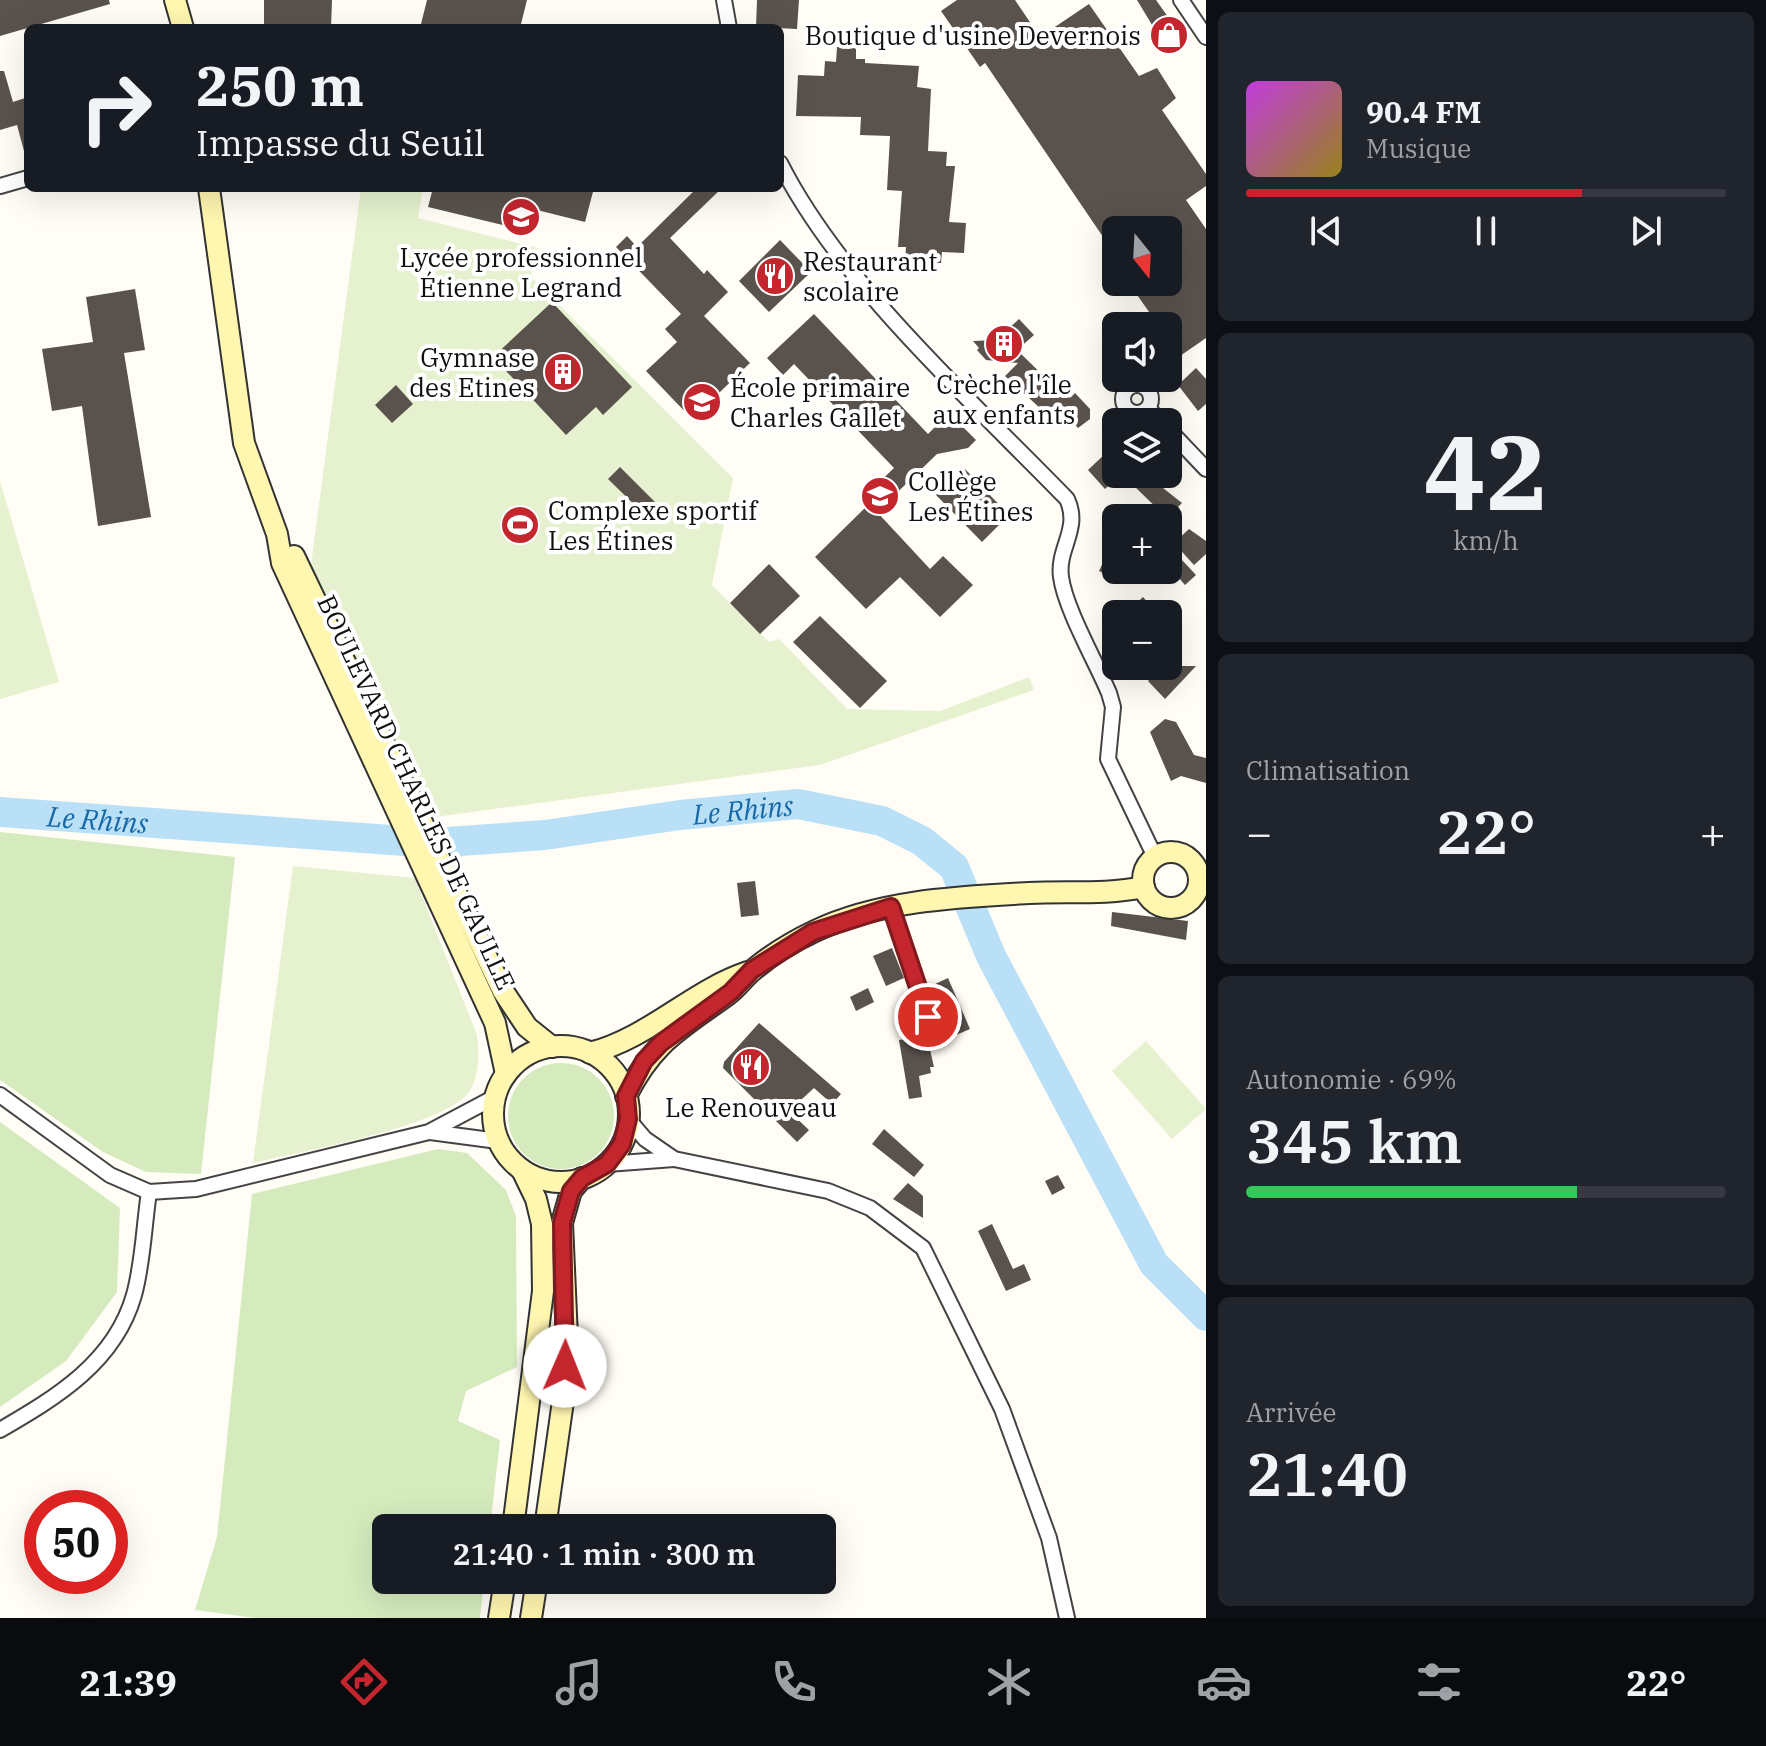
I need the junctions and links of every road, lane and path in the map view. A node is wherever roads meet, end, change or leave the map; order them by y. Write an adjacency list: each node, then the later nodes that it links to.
1 (175, 0): 4 (main road)
2 (724, 0): 5 (street)
3 (1181, 0): 6 (street)
4 (182, 24)
5 (728, 24)
6 (1206, 37)
7 (784, 170): 14 (street)
8 (24, 179): 9 (street)
9 (0, 186)
10 (210, 192): 13 (main road, BOULEVARD CHARLES DE GAULLE)
11 (1182, 444): 12 (street)
12 (1206, 469)
13 (400, 798): 21 (main road, BOULEVARD CHARLES DE GAULLE); 23 (main road, BOULEVARD CHARLES DE GAULLE)
14 (1155, 857): 15 (main road); 16 (main road)
15 (1199, 858): 17 (main road)
16 (1144, 887): 17 (main road); 18 (main road)
17 (1200, 896)
18 (891, 907): 19 (main road); 20 (street)
19 (752, 970): 22 (main road); 25 (main road)
20 (928, 1017)
21 (552, 1047): 22 (main road); 23 (main road)
22 (590, 1053): 25 (main road)
23 (506, 1074): 26 (main road)
24 (0, 1095): 34 (street)
25 (626, 1096): 27 (main road)
26 (495, 1097): 28 (street); 29 (main road)
27 (628, 1119): 30 (street); 31 (main road)
28 (429, 1132): 29 (street); 34 (street)
29 (498, 1141): 32 (main road)
30 (674, 1159): 31 (street); 42 (street)
31 (607, 1164): 33 (main road)
32 (522, 1170): 33 (main road); 36 (main road)
33 (582, 1178): 37 (main road)
34 (149, 1192): 35 (street)
35 (0, 1430)
36 (515, 1514)
37 (547, 1514)
38 (503, 1594): 40 (main road)
39 (535, 1594): 41 (main road)
40 (499, 1618)
41 (531, 1618)
42 (1067, 1618)

